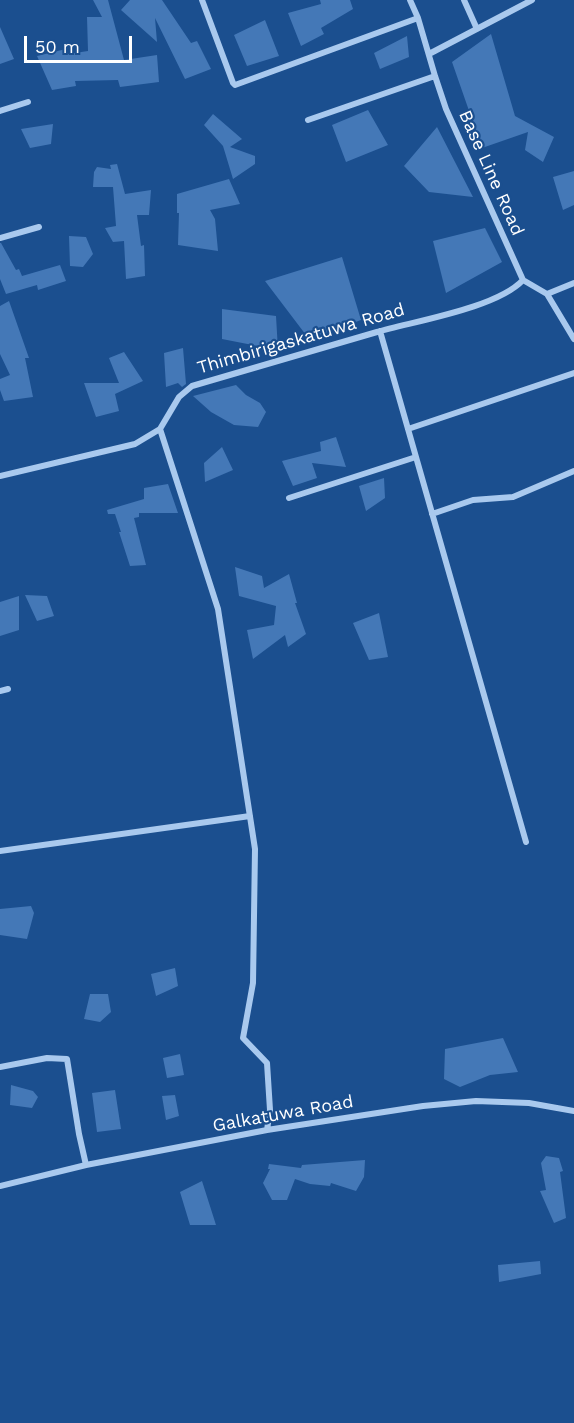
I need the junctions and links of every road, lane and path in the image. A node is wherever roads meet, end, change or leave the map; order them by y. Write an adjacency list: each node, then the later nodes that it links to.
1 (202, 0): 5 (street)
2 (411, 0): 5 (street, Base Line Road)
3 (464, 0): 6 (street)
4 (532, 0): 6 (street)
5 (418, 18): 7 (street, Base Line Road)
6 (477, 29): 7 (street)
7 (429, 54): 8 (street, Base Line Road)
8 (435, 76): 11 (street); 14 (street, Base Line Road)
9 (28, 102): 10 (street)
10 (0, 111)
11 (308, 120)
12 (39, 227): 13 (street)
13 (0, 238)
14 (523, 280): 16 (street); 17 (street, Thimbirigaskatuwa Road)
15 (574, 283): 16 (street)
16 (547, 294): 18 (street)
17 (380, 331): 20 (street, Thimbirigaskatuwa Road); 21 (street)
18 (574, 339)
19 (574, 373): 21 (street)
20 (160, 429): 24 (street, Thimbirigaskatuwa Road); 29 (street)
21 (408, 429): 22 (street)
22 (416, 457): 25 (street); 26 (street)
23 (574, 471): 26 (street)
24 (0, 476)
25 (289, 498)
26 (432, 514): 30 (street)
27 (8, 689): 28 (street)
28 (0, 691)
29 (250, 816): 31 (street); 34 (street)
30 (526, 842)
31 (0, 851)
32 (0, 1067): 35 (street)
33 (574, 1111): 34 (street, Galkatuwa Road)
34 (267, 1130): 35 (street, Galkatuwa Road)
35 (87, 1165): 36 (street, Galkatuwa Road)
36 (0, 1186)

